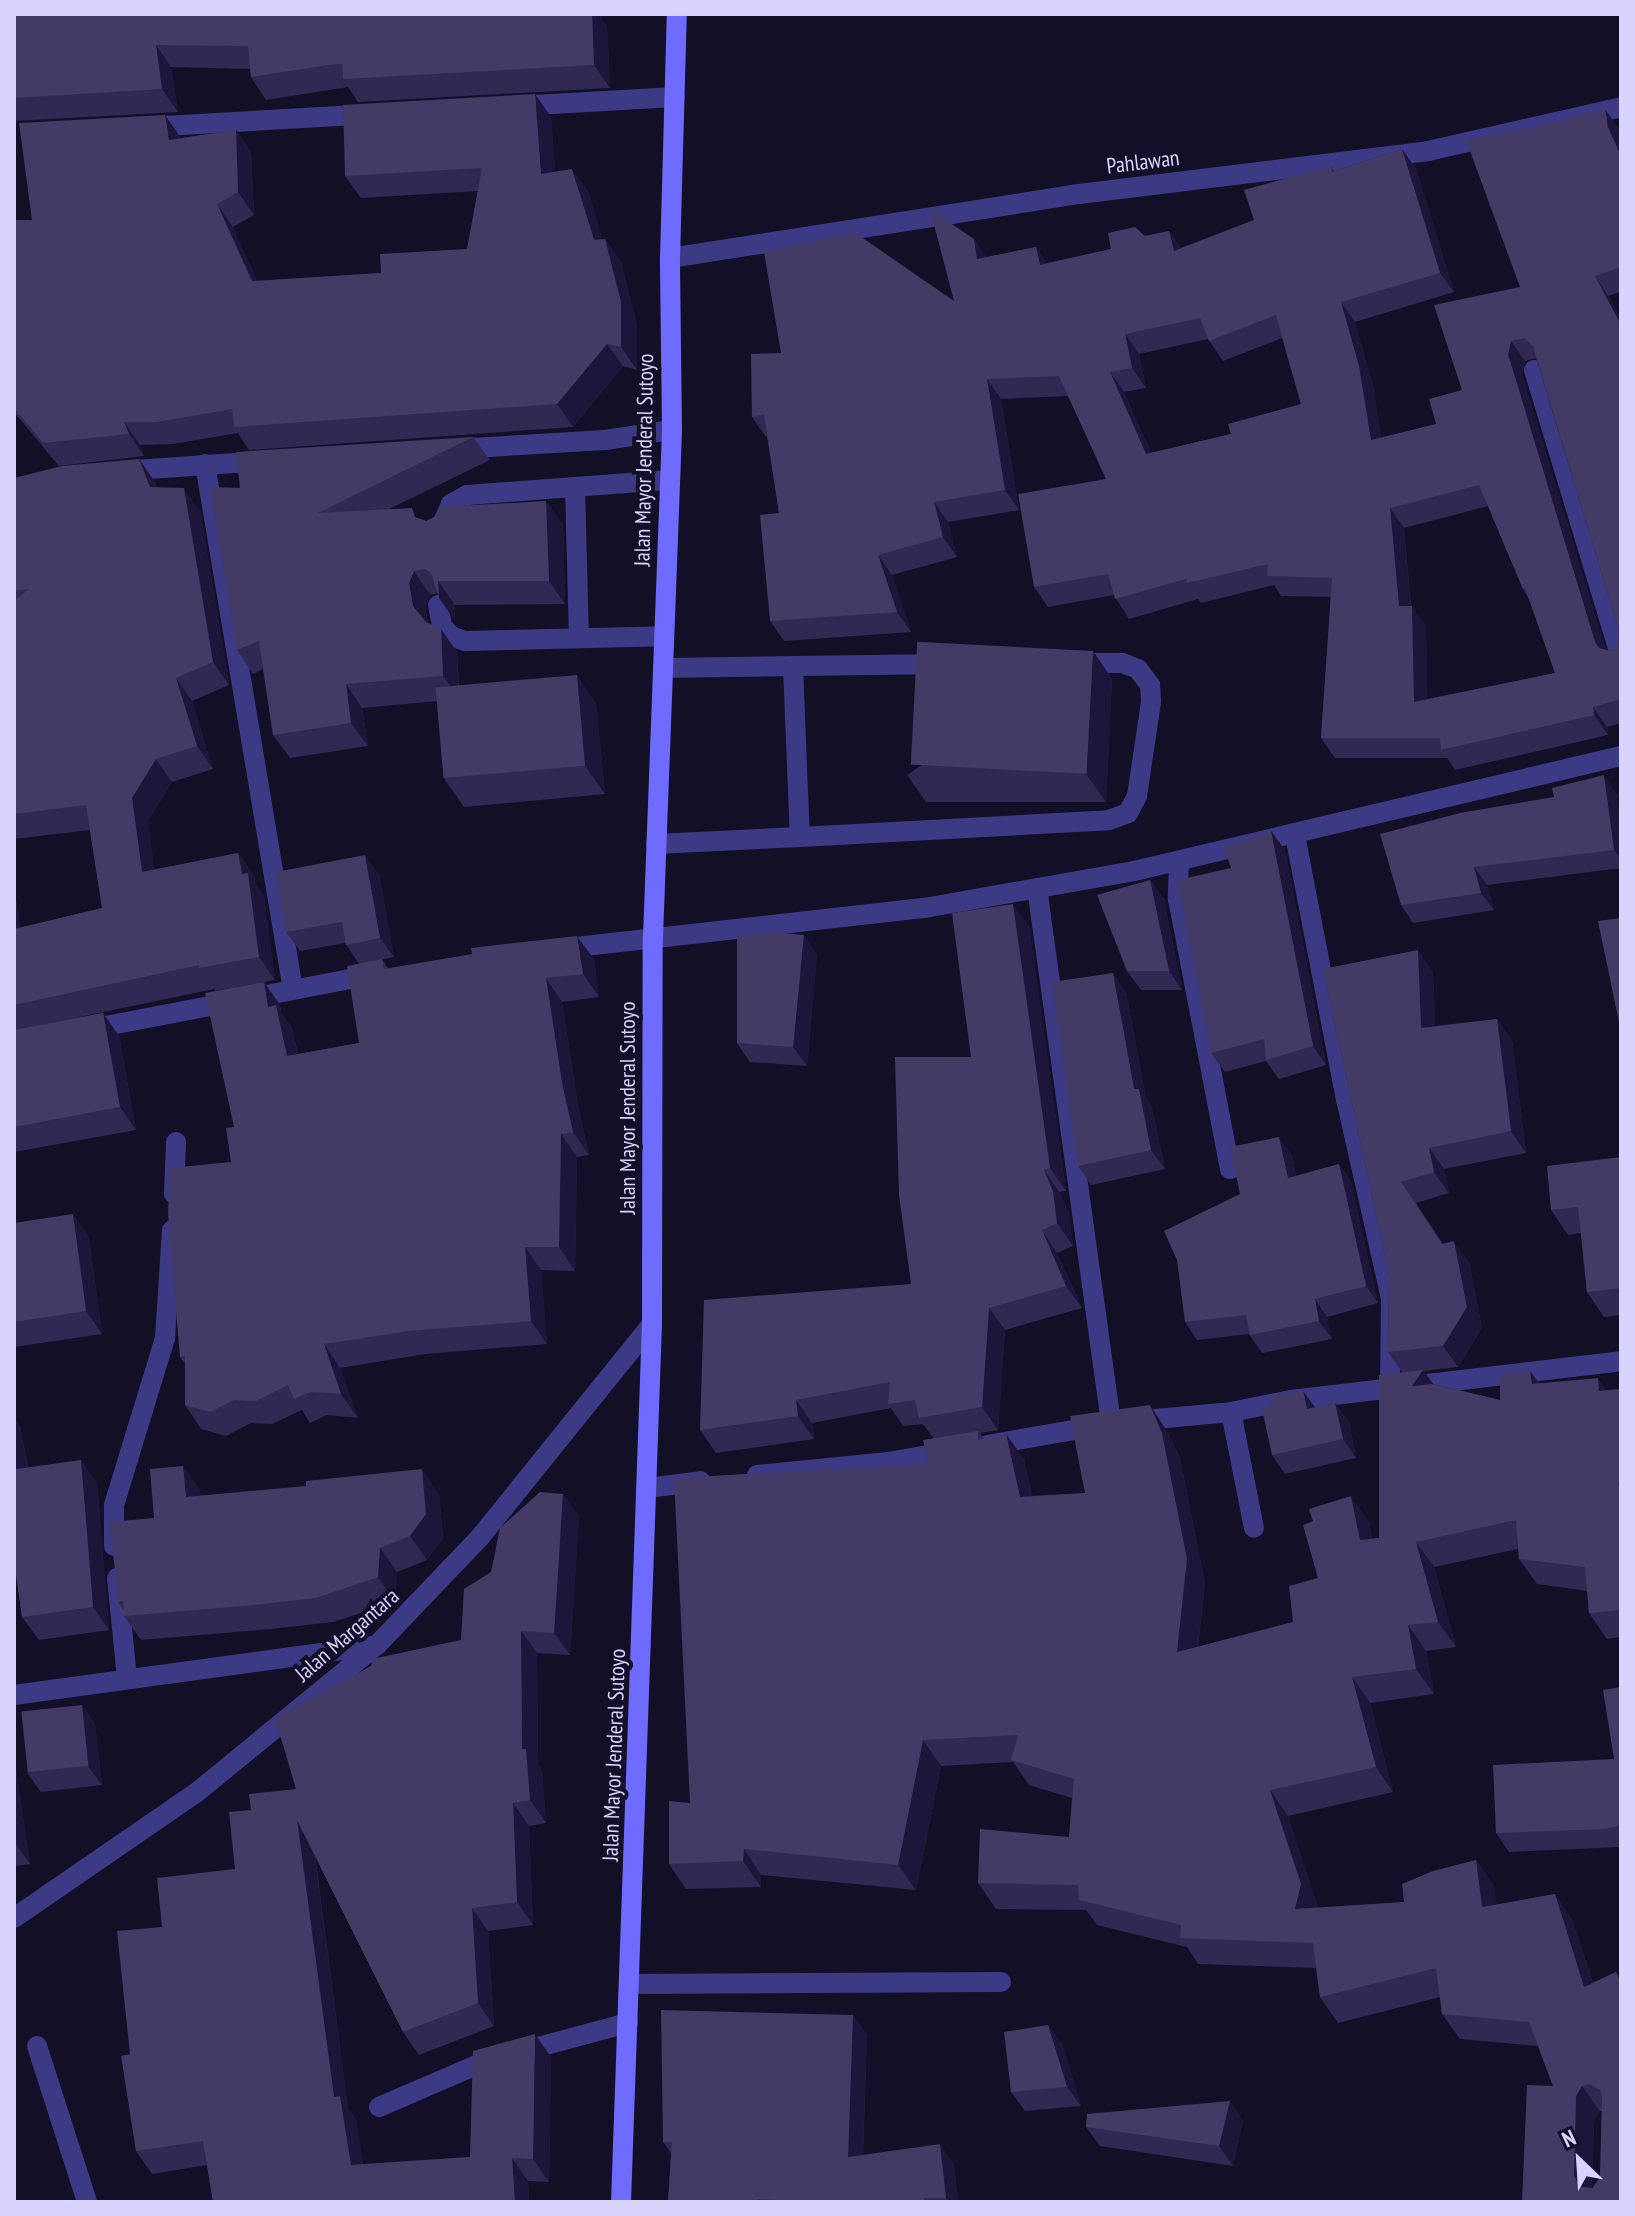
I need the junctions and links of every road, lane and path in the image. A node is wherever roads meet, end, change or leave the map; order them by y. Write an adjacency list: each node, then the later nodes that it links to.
1 (677, 14): 2 (main road, Jalan Mayor Jenderal Sutoyo)
2 (675, 97): 3 (street); 7 (main road, Jalan Mayor Jenderal Sutoyo)
3 (502, 107)
4 (1621, 107): 7 (street, Pahlawan)
5 (391, 113): 6 (street)
6 (124, 128)
7 (670, 258): 9 (main road, Jalan Mayor Jenderal Sutoyo)
8 (1534, 370): 20 (street)
9 (672, 430): 10 (street); 14 (main road, Jalan Mayor Jenderal Sutoyo)
10 (436, 450)
11 (282, 460): 12 (street)
12 (205, 464): 13 (street); 34 (street)
13 (102, 472)
14 (668, 480): 15 (street); 18 (main road, Jalan Mayor Jenderal Sutoyo)
15 (575, 487): 16 (street); 19 (street)
16 (441, 531)
17 (438, 605): 19 (street)
18 (663, 636): 19 (street); 24 (main road, Jalan Mayor Jenderal Sutoyo)
19 (579, 638)
20 (1621, 658)
21 (1058, 663): 27 (street)
22 (965, 664): 23 (street)
23 (793, 666): 24 (street); 27 (street)
24 (663, 668): 28 (main road, Jalan Mayor Jenderal Sutoyo)
25 (1621, 756): 26 (street)
26 (1295, 835): 29 (street); 40 (street)
27 (800, 837): 28 (street)
28 (656, 844): 31 (main road, Jalan Mayor Jenderal Sutoyo)
29 (1179, 861): 30 (street); 37 (street)
30 (1037, 888): 31 (street); 42 (street)
31 (653, 937): 32 (street); 38 (main road, Jalan Mayor Jenderal Sutoyo)
32 (531, 952)
33 (395, 970): 34 (street)
34 (293, 990): 35 (street)
35 (61, 1034)
36 (176, 1142): 46 (street)
37 (1230, 1169)
38 (652, 1324): 43 (main road, Jalan Mayor Jenderal Sutoyo); 45 (street, Jalan Margantara)
39 (1621, 1361): 40 (street)
40 (1390, 1388): 41 (street)
41 (1231, 1412): 42 (street); 44 (street)
42 (1111, 1423): 43 (street)
43 (648, 1488): 50 (main road, Jalan Mayor Jenderal Sutoyo)
44 (1254, 1528)
45 (377, 1645): 46 (street); 48 (street, Jalan Margantara)
46 (127, 1678): 47 (street)
47 (14, 1695)
48 (14, 1918)
49 (1001, 1982): 50 (street)
50 (629, 1984): 51 (main road, Jalan Mayor Jenderal Sutoyo)
51 (628, 2023): 53 (street); 55 (main road, Jalan Mayor Jenderal Sutoyo)
52 (37, 2046): 54 (street)
53 (379, 2107)
54 (87, 2202)
55 (621, 2202)

